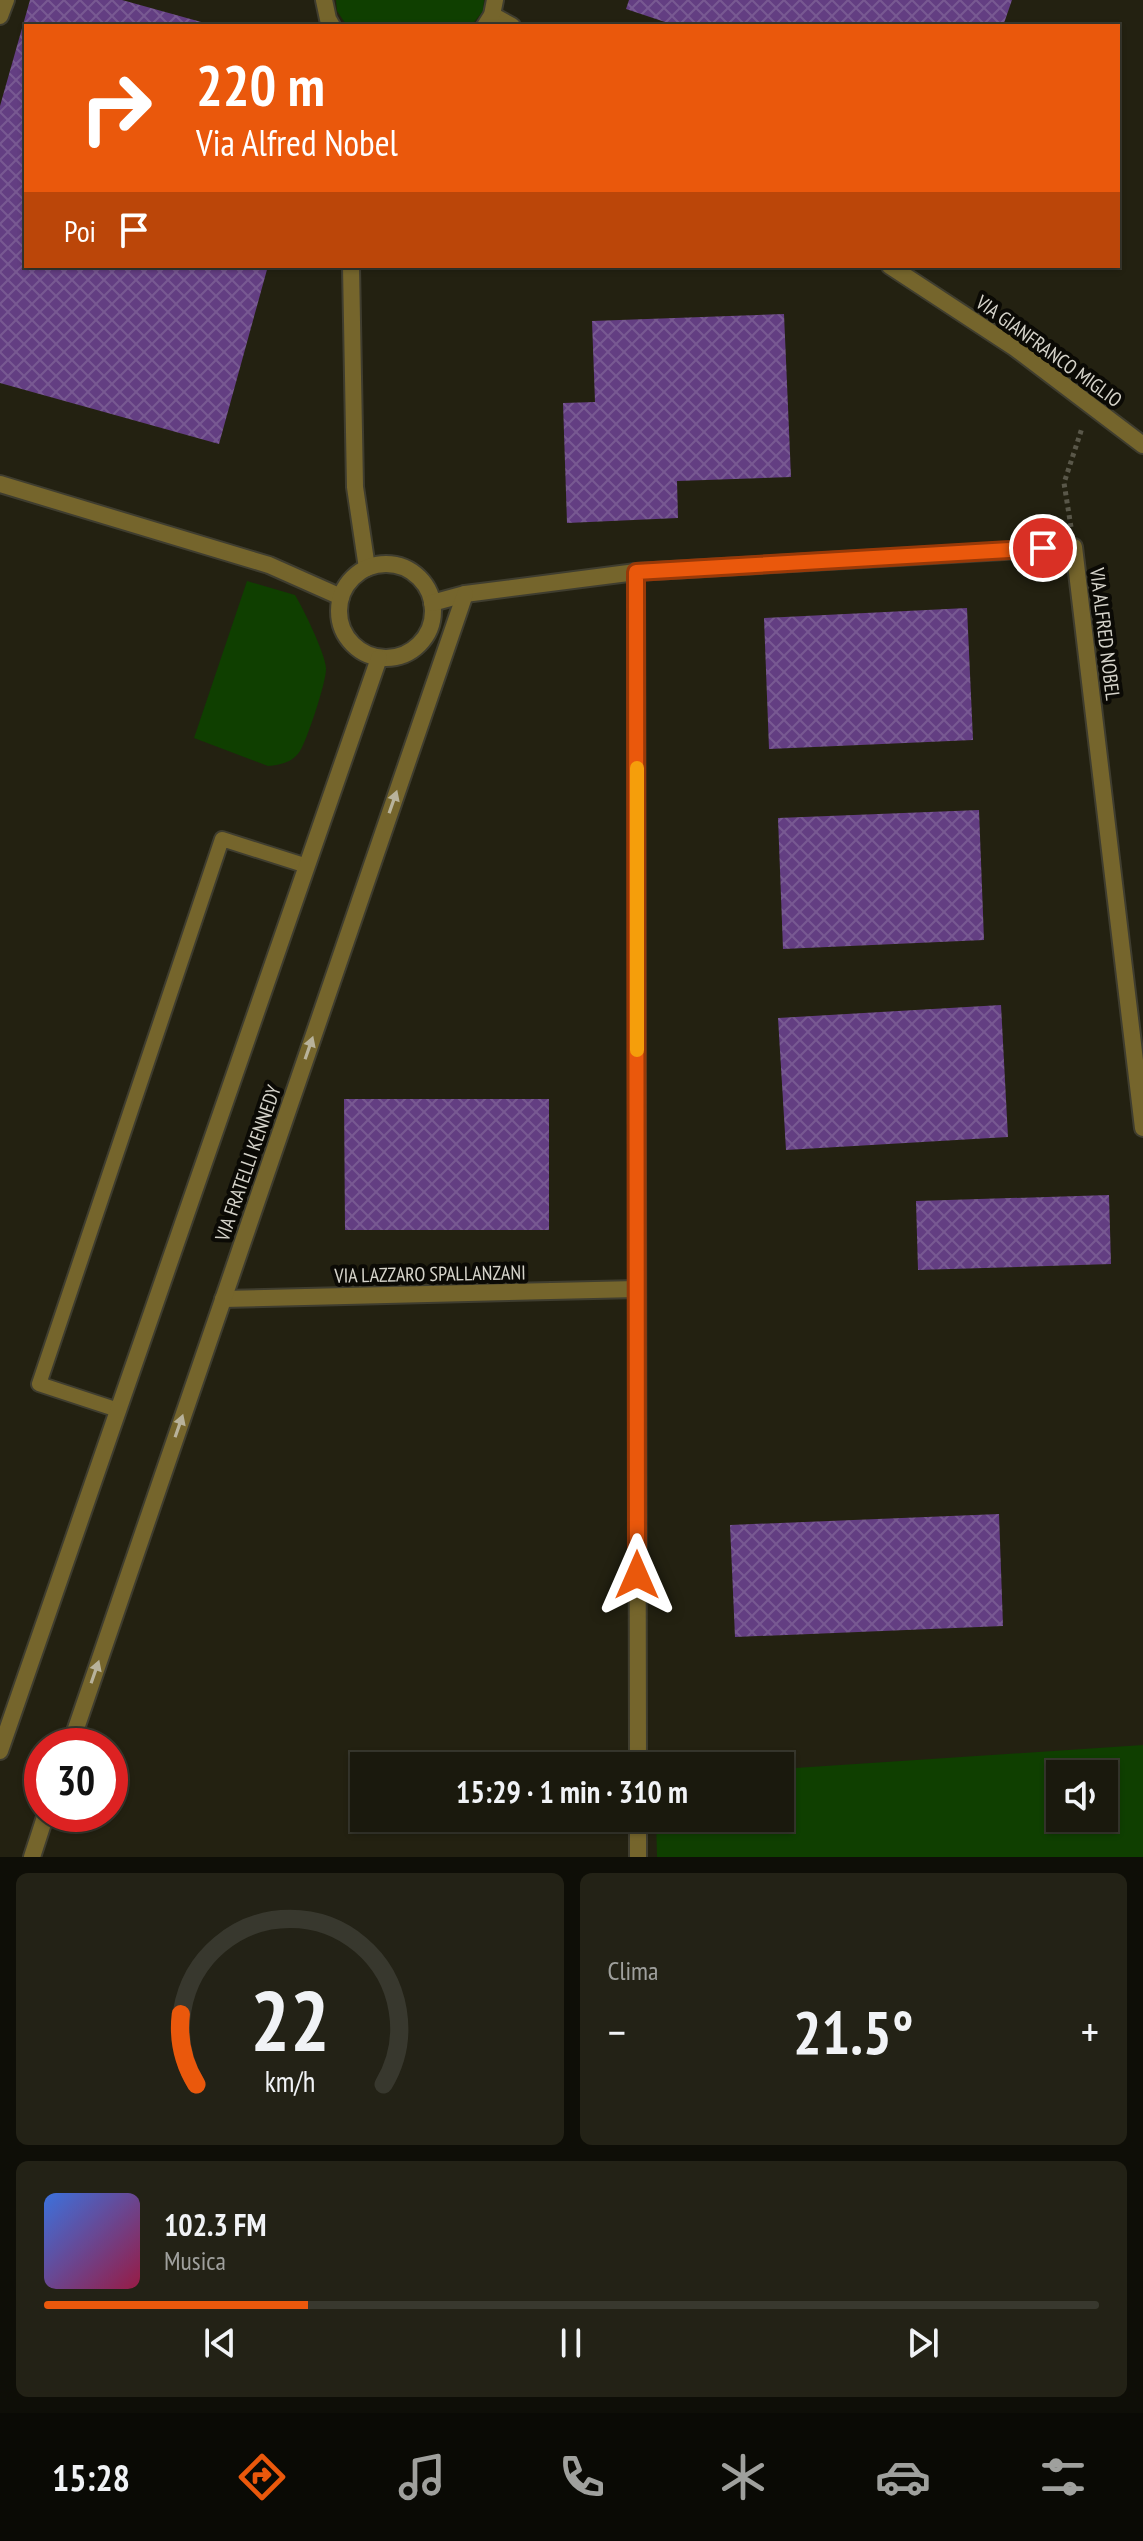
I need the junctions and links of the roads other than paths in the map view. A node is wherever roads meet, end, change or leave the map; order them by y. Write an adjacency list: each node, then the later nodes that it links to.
1 (6, 0): 4 (street)
2 (324, 0): 5 (street)
3 (491, 14): 6 (street)
4 (0, 16)
5 (331, 24)
6 (508, 24)
7 (351, 268): 11 (street)
8 (893, 268): 9 (street, VIA GIANFRANCO MIGLIO)
9 (1143, 445)
10 (0, 484): 14 (street)
11 (367, 568): 14 (street); 15 (street)
12 (636, 572): 13 (street, VIA ALFRED NOBEL); 18 (street, VIA ALFRED NOBEL); 19 (street)
13 (465, 594): 15 (street, VIA ALFRED NOBEL); 20 (street, VIA FRATELLI KENNEDY, one-way to 13)
14 (341, 597): 16 (street)
15 (432, 603): 16 (street)
16 (379, 658): 17 (street, VIA FRATELLI KENNEDY)
17 (307, 866): 21 (street, VIA FRATELLI KENNEDY); 21 (lane)
18 (1143, 1128)
19 (637, 1289): 20 (street, VIA LAZZARO SPALLANZANI); 24 (street)
20 (223, 1299): 22 (street, VIA FRATELLI KENNEDY, one-way to 20)
21 (118, 1410): 23 (street, VIA FRATELLI KENNEDY)
22 (76, 1728)
23 (1, 1746)
24 (638, 1752)
25 (40, 1832): 27 (street)
26 (638, 1832): 28 (street)
27 (32, 1857)
28 (638, 1857)

